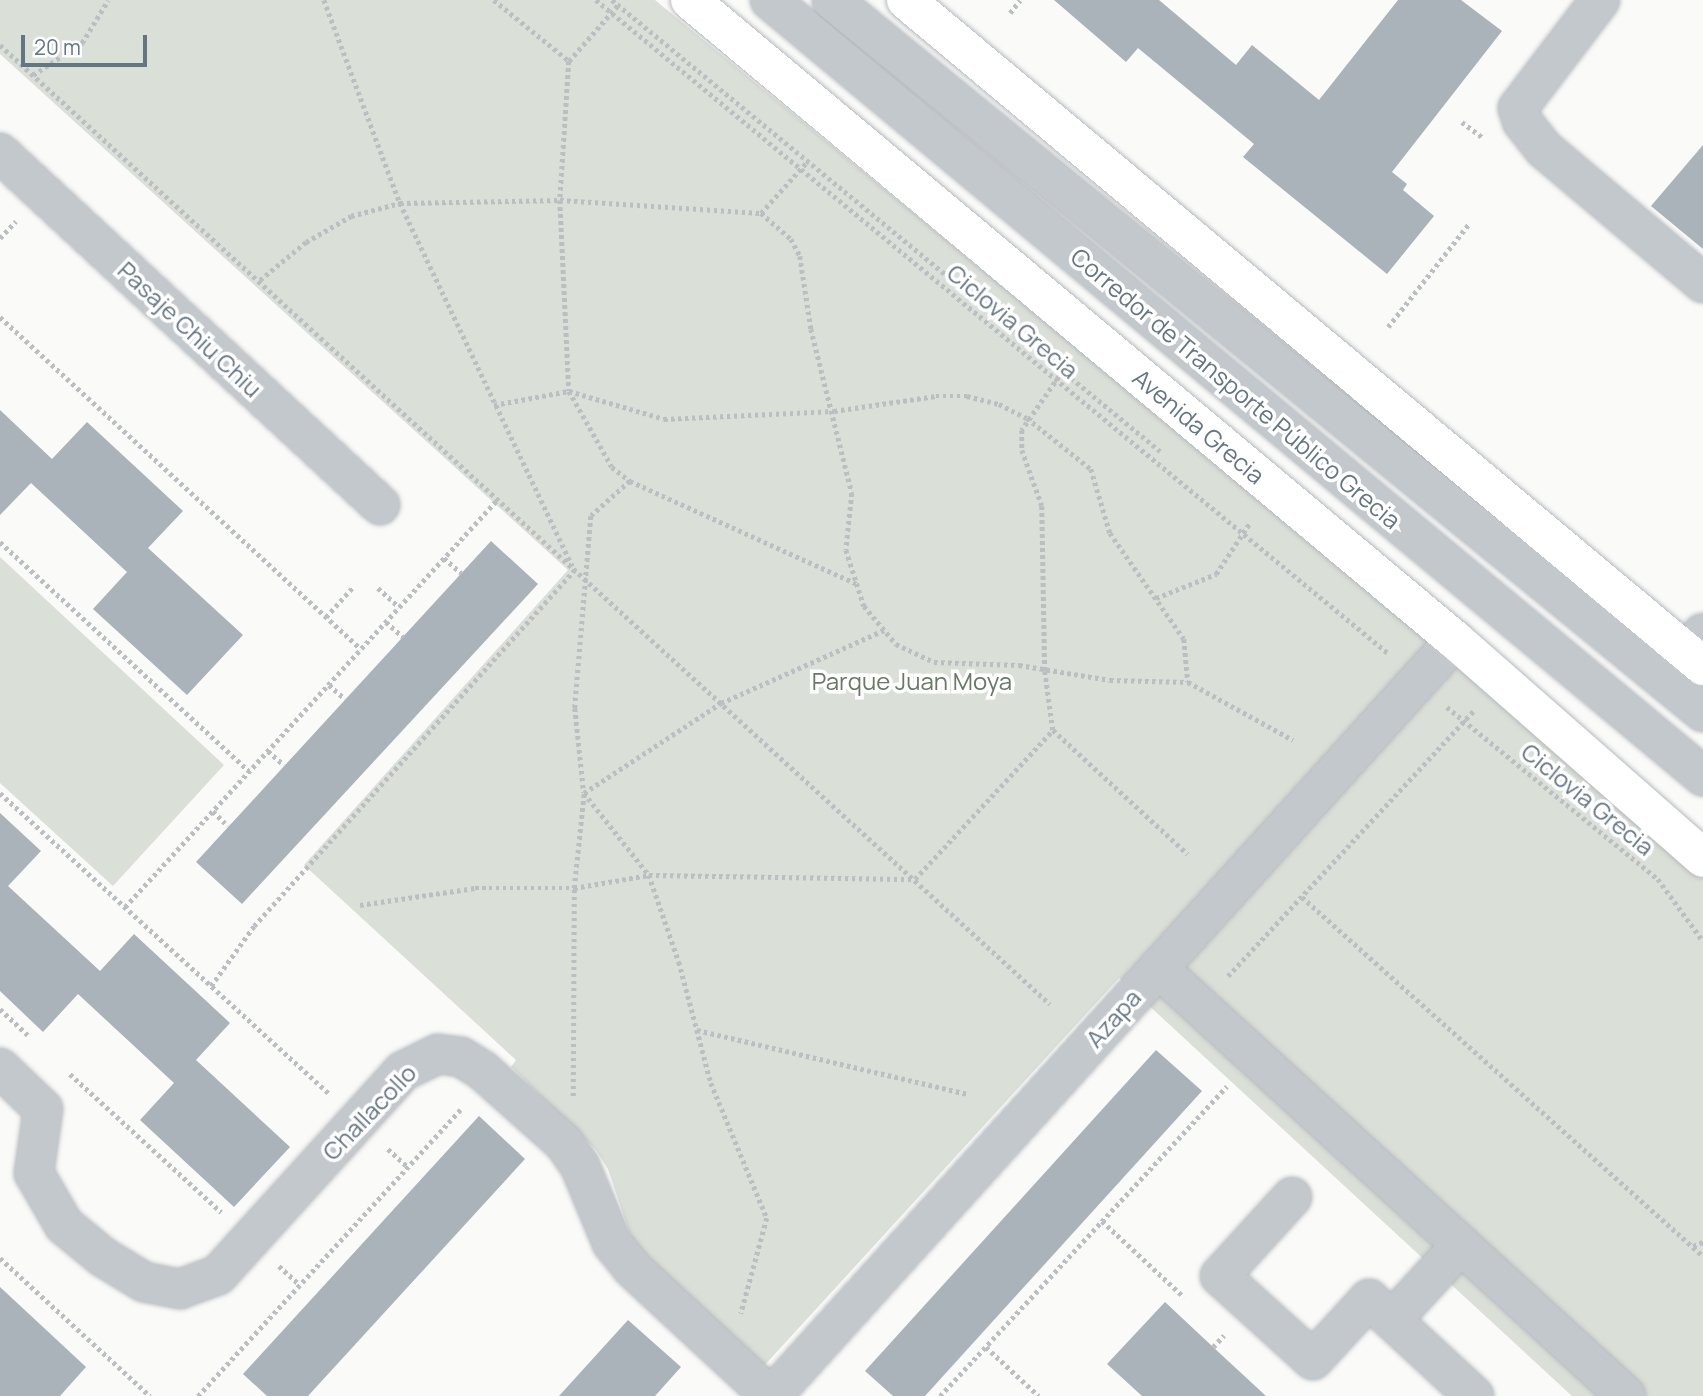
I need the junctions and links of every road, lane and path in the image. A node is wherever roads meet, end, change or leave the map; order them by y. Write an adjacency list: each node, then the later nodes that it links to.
1 (108, 0): 17 (path)
2 (324, 0): 22 (path)
3 (494, 0): 16 (path)
4 (596, 0): 13 (path, Ciclovia Grecia)
5 (612, 0): 12 (path)
6 (690, 0): 57 (main road, Avenida Grecia)
7 (769, 0): 75 (street, Corredor de Transporte Público Grecia)
8 (832, 0): 68 (street, Corredor de Transporte Público Grecia)
9 (906, 0): 59 (main road)
10 (1020, 0): 14 (path)
11 (1600, 0): 26 (street)
12 (618, 5): 13 (path); 19 (path)
13 (611, 12): 16 (path); 20 (path, Ciclovia Grecia)
14 (1010, 13)
15 (0, 45): 17 (path)
16 (569, 61): 21 (path)
17 (33, 75): 25 (path)
18 (0, 153): 38 (street, Pasaje Chiu Chiu)
19 (807, 162): 20 (path); 29 (path)
20 (801, 169): 23 (path); 30 (path, Ciclovia Grecia)
21 (561, 200): 22 (path); 23 (path); 31 (path)
22 (400, 203): 25 (path); 32 (path)
23 (761, 213): 33 (path)
24 (1468, 225): 28 (path)
25 (260, 281): 37 (path)
26 (1703, 283)
27 (0, 317): 53 (path)
28 (1388, 327)
29 (1063, 372): 30 (path); 35 (path)
30 (1056, 380): 34 (path); 41 (path, Ciclovia Grecia)
31 (569, 391): 32 (path); 33 (path); 36 (path)
32 (494, 405): 45 (path)
33 (834, 411): 34 (path); 48 (path)
34 (1027, 418): 51 (path); 61 (path)
35 (1166, 456)
36 (630, 481): 47 (path); 48 (path)
37 (498, 499): 44 (path); 45 (path)
38 (380, 505)
39 (1238, 516): 40 (path)
40 (1249, 524): 41 (path); 42 (path)
41 (1242, 533): 51 (path); 60 (path, Ciclovia Grecia)
42 (1259, 533)
43 (0, 542): 74 (path)
44 (444, 558): 46 (path); 52 (path)
45 (574, 570): 47 (path); 90 (path)
46 (461, 573)
47 (585, 579): 66 (path); 77 (path)
48 (857, 584): 55 (path)
49 (352, 588): 53 (path)
50 (378, 588): 52 (path)
51 (1156, 598): 62 (path)
52 (399, 607): 54 (path)
53 (326, 617): 58 (path)
54 (386, 622): 56 (path); 58 (path)
55 (884, 630): 61 (path); 66 (path)
56 (402, 637)
57 (1455, 640): 81 (main road, Avenida Grecia); 89 (street, Azapa)
58 (361, 649): 63 (path)
59 (1698, 651)
60 (1398, 662)
61 (1045, 671): 62 (path); 70 (path)
62 (1188, 682): 71 (path)
63 (329, 685): 64 (path); 72 (path)
64 (345, 699)
65 (1437, 699): 69 (path, Ciclovia Grecia)
66 (721, 703): 77 (path); 83 (path)
67 (1474, 709): 69 (path)
68 (1703, 712)
69 (1464, 721): 85 (path); 88 (path, Ciclovia Grecia)
70 (1054, 730): 80 (path); 83 (path)
71 (1293, 740)
72 (268, 751): 73 (path); 74 (path)
73 (284, 765)
74 (249, 771): 78 (path)
75 (1703, 776)
76 (0, 793): 87 (path)
77 (584, 793): 82 (path); 84 (path)
78 (213, 811): 79 (path); 87 (path)
79 (228, 826)
80 (1188, 855)
81 (1703, 858)
82 (649, 875): 83 (path); 84 (path); 94 (path)
83 (915, 880): 91 (path)
84 (574, 888): 86 (path); 101 (path)
85 (1302, 897): 92 (path); 108 (path)
86 (360, 905)
87 (125, 907): 90 (path)
88 (1703, 941)
89 (1158, 968): 92 (street); 119 (street, Azapa)
90 (211, 986): 102 (path)
91 (1050, 1004)
92 (1200, 1006): 107 (street)
93 (0, 1009): 95 (path)
94 (697, 1030): 100 (path); 116 (path)
95 (30, 1037)
96 (60, 1064): 105 (path)
97 (0, 1068): 105 (street, Challacollo)
98 (491, 1077): 102 (street, Challacollo); 103 (path); 116 (street, Challacollo)
99 (1234, 1078): 114 (path)
100 (967, 1094)
101 (573, 1102)
102 (358, 1121): 103 (path); 105 (street, Challacollo)
103 (408, 1167): 111 (path)
104 (1293, 1197): 112 (street)
105 (250, 1239): 111 (path)
106 (1703, 1242): 108 (path)
107 (1461, 1245): 112 (street); 123 (street)
108 (1693, 1246): 109 (path)
109 (1703, 1256)
110 (0, 1258): 117 (path)
111 (300, 1285): 118 (path)
112 (1392, 1320): 122 (street)
113 (1225, 1335): 115 (path)
114 (986, 1347): 120 (path); 121 (path)
115 (1213, 1347)
116 (726, 1356): 119 (street, Challacollo)
117 (150, 1396)
118 (198, 1396)
119 (771, 1396)
120 (940, 1396)
121 (1039, 1396)
122 (1474, 1396)
123 (1626, 1396)

